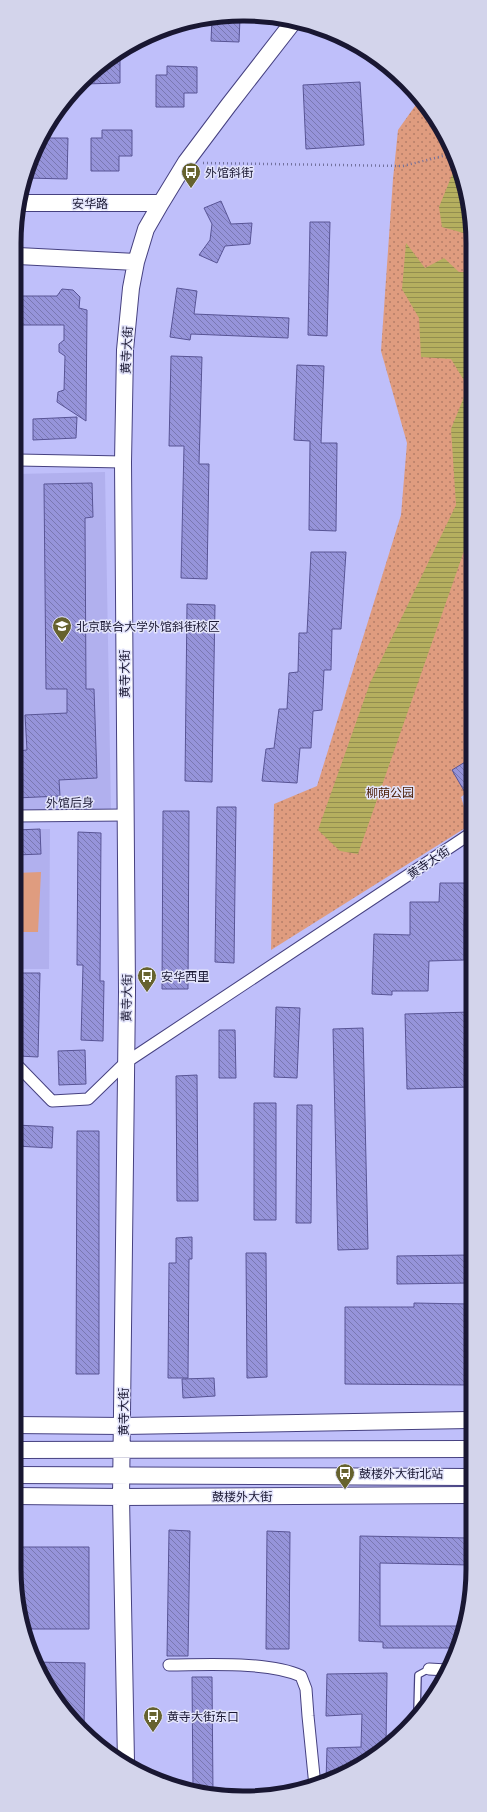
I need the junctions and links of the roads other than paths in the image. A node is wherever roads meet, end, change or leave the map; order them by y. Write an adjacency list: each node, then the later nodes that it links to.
1 (290, 26): 3 (street)
2 (25, 203): 3 (street, 安华路)
3 (161, 203): 5 (street, 黄寺大街)
4 (21, 256): 5 (street)
5 (136, 262): 7 (street, 黄寺大街)
6 (21, 460): 7 (street)
7 (123, 462): 8 (street, 黄寺大街)
8 (125, 815): 9 (street, 外馆后身); 11 (street, 黄寺大街)
9 (21, 816)
10 (466, 837): 11 (street, 黄寺大街)
11 (125, 1063): 12 (street, 黄寺大街); 15 (street, 黄寺大街)
12 (21, 1069)
13 (466, 1420): 15 (street)
14 (21, 1425): 15 (street)
15 (122, 1426): 18 (street, 黄寺大街)
16 (466, 1449): 18 (street)
17 (21, 1450): 18 (street)
18 (122, 1450): 20 (street, 黄寺大街)
19 (21, 1474): 20 (street, 鼓楼外大街)
20 (121, 1476): 21 (street, 鼓楼外大街); 24 (street, 黄寺大街)
21 (466, 1477)
22 (466, 1495): 24 (street, 鼓楼外大街)
23 (21, 1496): 24 (street, 鼓楼外大街)
24 (121, 1497): 29 (street, 黄寺大街)
25 (169, 1665): 30 (street)
26 (429, 1669): 27 (street); 28 (lane)
27 (442, 1670)
28 (417, 1708)
29 (126, 1757)
30 (314, 1779)

